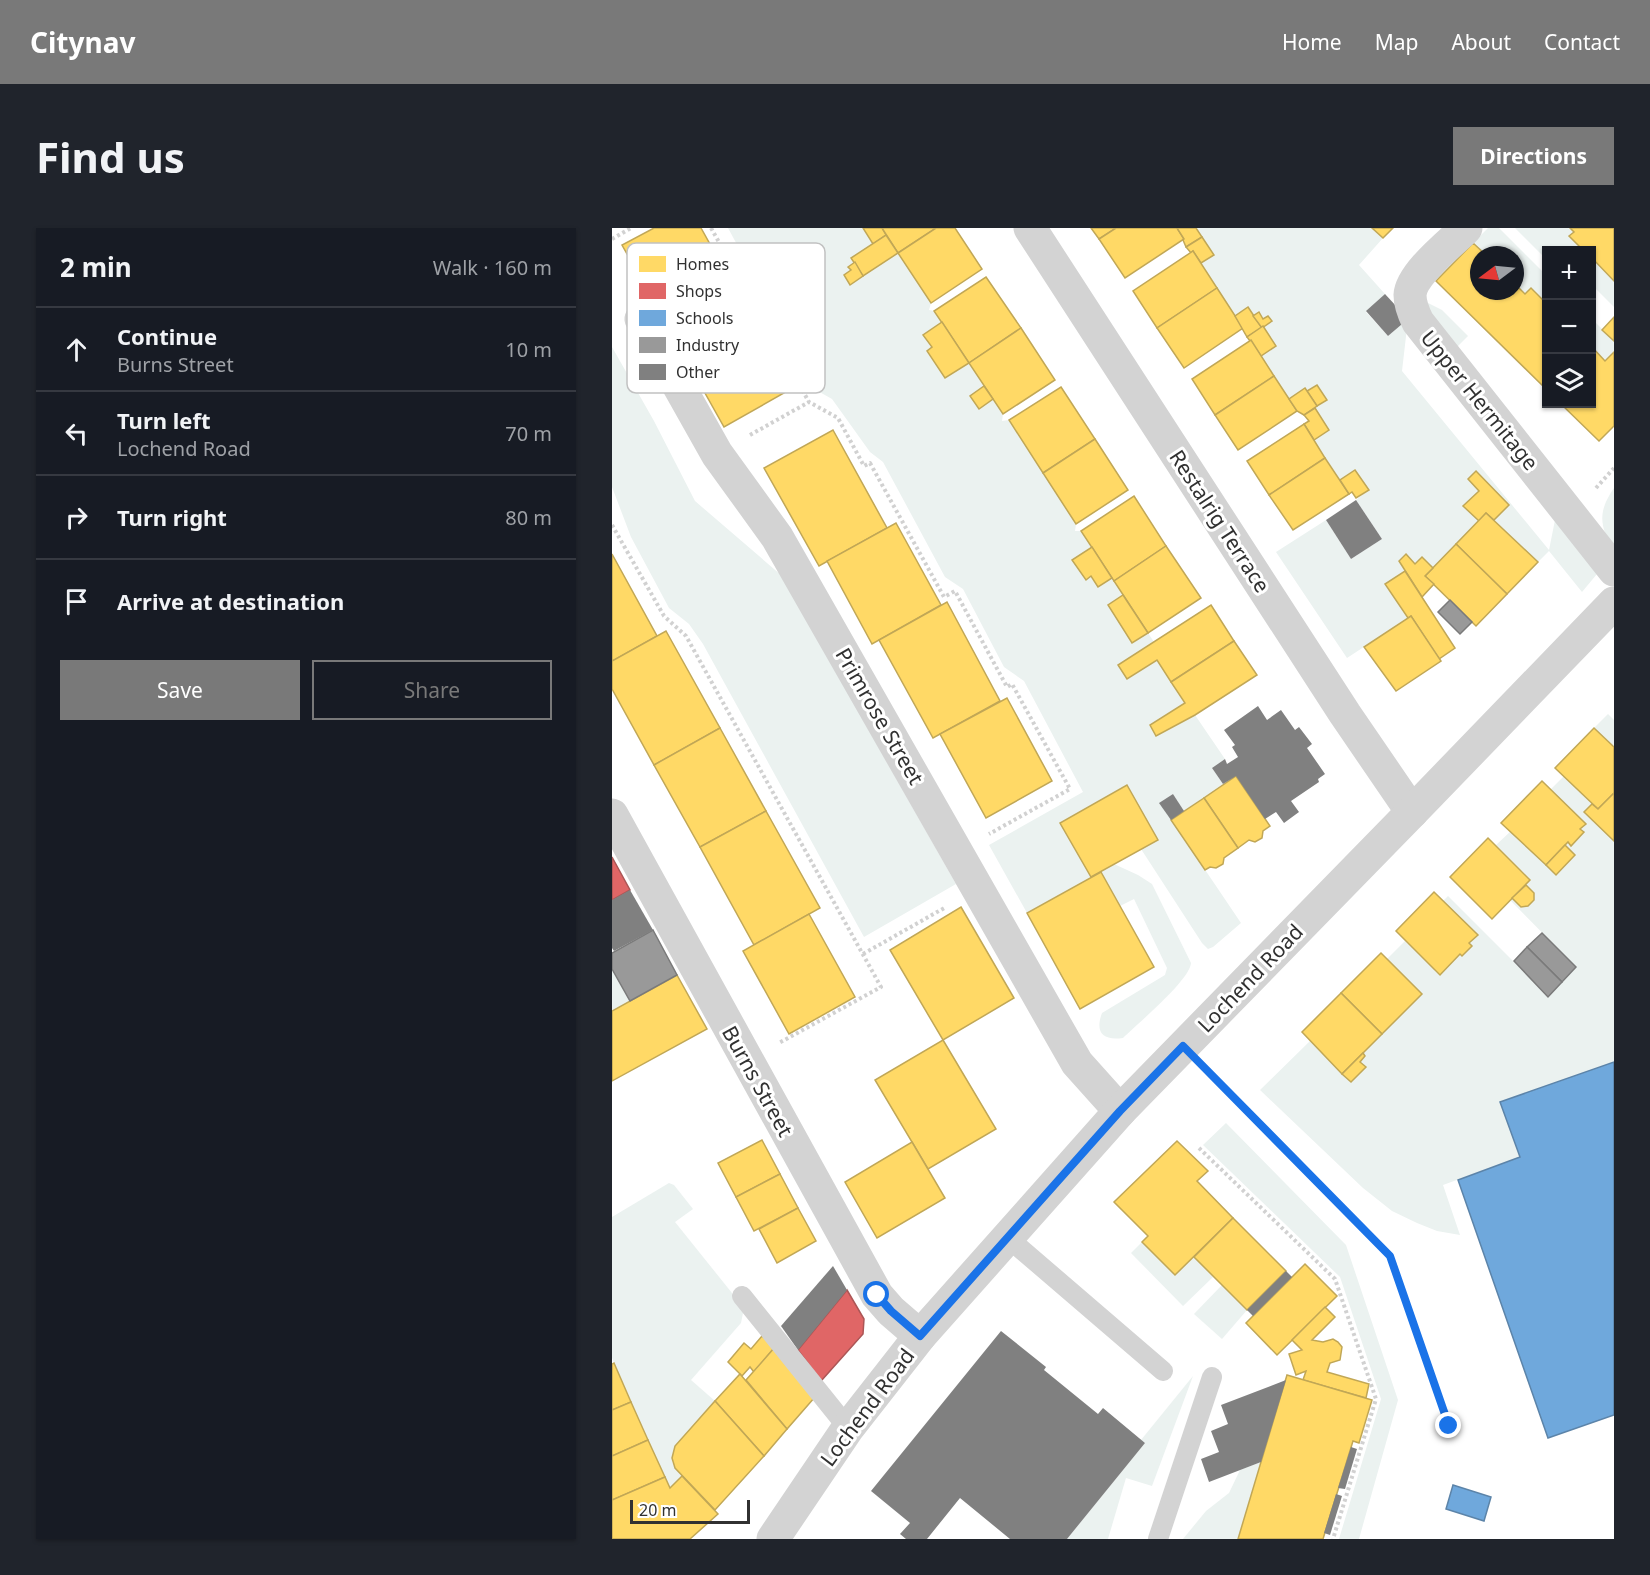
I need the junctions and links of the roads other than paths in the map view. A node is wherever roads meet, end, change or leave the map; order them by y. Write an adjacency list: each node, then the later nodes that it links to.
1 (1030, 228): 6 (street, Restalrig Terrace)
2 (1466, 228): 4 (street, Upper Hermitage)
3 (682, 393): 8 (street, Primrose Street)
4 (1614, 570)
5 (1614, 603): 6 (street, Lochend Road)
6 (1413, 812): 8 (street, Lochend Road)
7 (612, 815): 11 (street, Burns Street)
8 (1120, 1111): 9 (street, Lochend Road)
9 (1007, 1237): 11 (street, Lochend Road); 12 (lane)
10 (742, 1296): 14 (lane)
11 (920, 1336): 14 (street, Lochend Road)
12 (1163, 1371)
13 (1212, 1377): 16 (lane)
14 (848, 1428): 15 (street, Lochend Road)
15 (773, 1539)
16 (1158, 1539)

